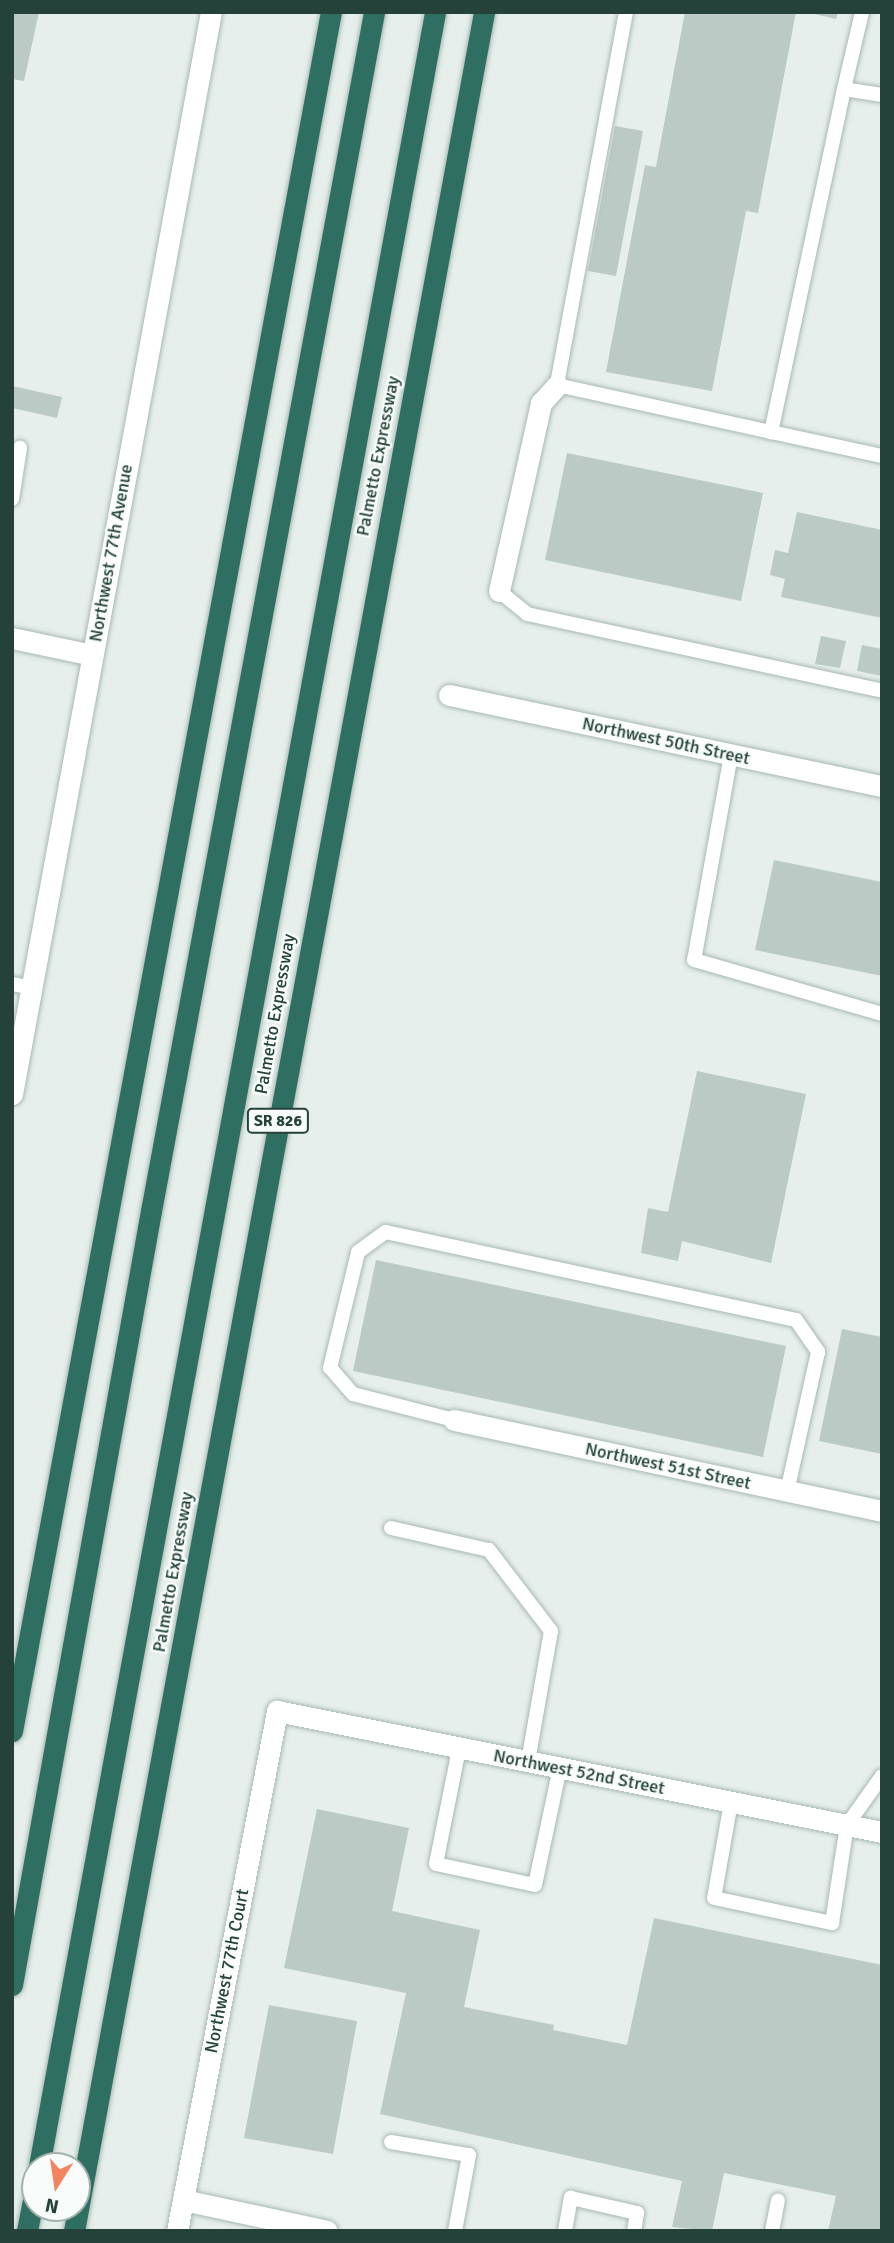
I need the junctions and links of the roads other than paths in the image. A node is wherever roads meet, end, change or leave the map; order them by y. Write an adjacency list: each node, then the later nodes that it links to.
1 (211, 12): 17 (street, Northwest 77th Avenue)
2 (331, 12): 30 (highway)
3 (374, 12): 38 (highway)
4 (435, 12): 40 (highway)
5 (484, 12): 43 (highway, Palmetto Expressway / SR 826)
6 (626, 12): 10 (lane)
7 (862, 12): 8 (lane)
8 (844, 89): 9 (lane); 11 (lane)
9 (882, 95)
10 (557, 385): 11 (lane); 15 (street)
11 (771, 432): 13 (lane)
12 (20, 448): 14 (lane)
13 (882, 456)
14 (12, 499)
15 (499, 591): 18 (lane)
16 (12, 638): 17 (street)
17 (92, 655): 22 (street, Northwest 77th Avenue)
18 (882, 691)
19 (449, 695): 20 (street, Northwest 50th Street)
20 (731, 755): 21 (street, Northwest 50th Street); 23 (lane)
21 (882, 786)
22 (22, 986): 24 (street, Northwest 77th Avenue)
23 (882, 1014)
24 (12, 1094)
25 (454, 1420): 26 (street, Northwest 51st Street); 26 (lane)
26 (787, 1492): 27 (street, Northwest 51st Street)
27 (882, 1511)
28 (391, 1528): 32 (lane)
29 (277, 1711): 31 (street, Northwest 52nd Street); 41 (street, Northwest 77th Court)
30 (12, 1731)
31 (458, 1749): 32 (street, Northwest 52nd Street); 33 (lane)
32 (528, 1761): 33 (street, Northwest 52nd Street)
33 (560, 1768): 35 (street, Northwest 52nd Street)
34 (882, 1776): 36 (lane)
35 (731, 1802): 36 (street, Northwest 52nd Street); 36 (lane)
36 (846, 1825): 37 (street, Northwest 52nd Street)
37 (882, 1832)
38 (12, 1985)
39 (390, 2142): 46 (lane)
40 (42, 2152)
41 (183, 2200): 44 (street, Northwest 77th Court); 45 (street)
42 (778, 2201): 49 (lane)
43 (74, 2231)
44 (177, 2231)
45 (327, 2231)
46 (455, 2231)
47 (565, 2231): 48 (lane)
48 (634, 2231)
49 (772, 2231)

